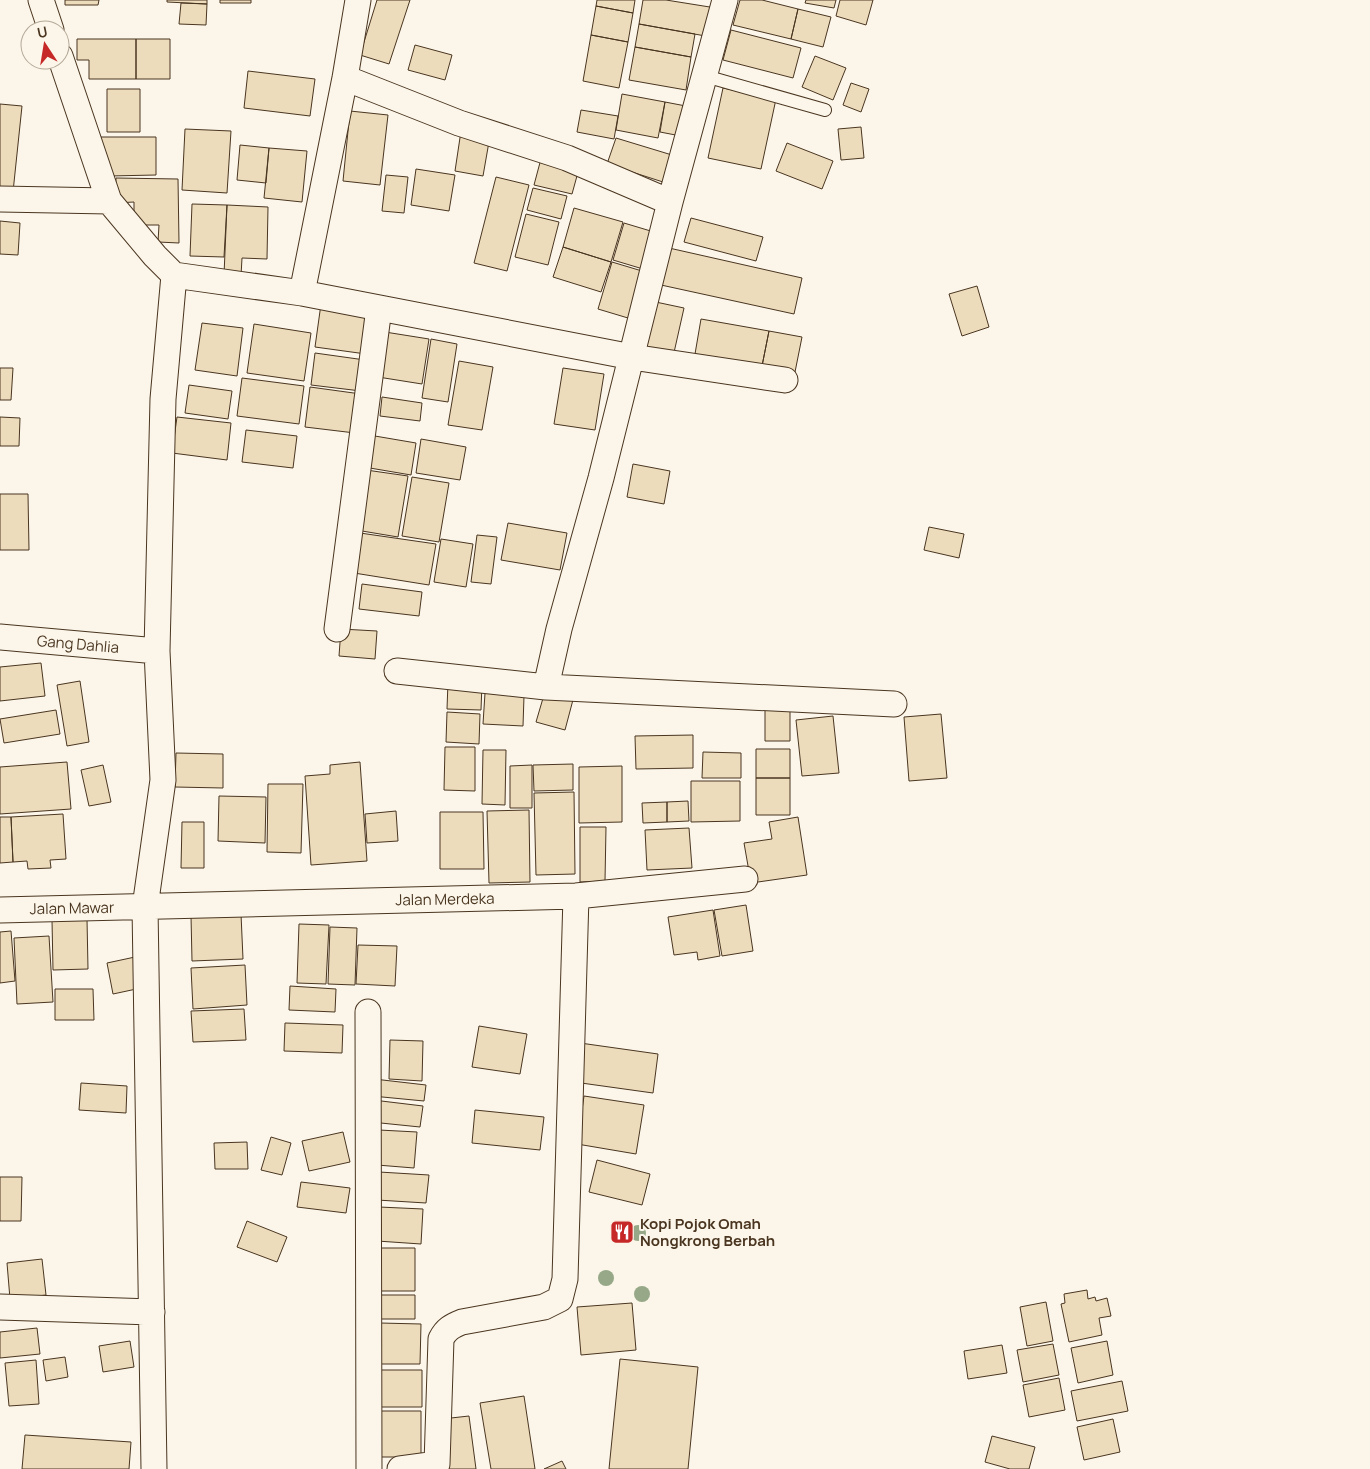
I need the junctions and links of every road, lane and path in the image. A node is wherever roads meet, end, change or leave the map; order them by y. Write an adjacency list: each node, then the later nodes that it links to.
1 (41, 0): 4 (street)
2 (358, 0): 7 (street)
3 (725, 0): 6 (street)
4 (48, 20)
5 (65, 70): 10 (street)
6 (705, 76): 8 (lane); 11 (street)
7 (345, 78): 11 (street); 13 (street)
8 (825, 110)
9 (0, 199): 10 (street)
10 (109, 201): 12 (street)
11 (670, 202): 15 (street)
12 (174, 275): 13 (street); 19 (street)
13 (302, 293): 14 (street)
14 (379, 308): 15 (street); 17 (street)
15 (632, 357): 16 (street); 21 (street)
16 (785, 380)
17 (338, 629)
18 (0, 637): 19 (street, Gang Dahlia)
19 (156, 652): 25 (street)
20 (397, 672): 21 (street)
21 (546, 687): 22 (street)
22 (894, 704)
23 (745, 879): 24 (street, Jalan Merdeka)
24 (576, 896): 25 (street, Jalan Merdeka); 30 (street)
25 (144, 907): 26 (street, Jalan Mawar); 29 (street)
26 (0, 910)
27 (368, 1012): 32 (street)
28 (0, 1307): 29 (street)
29 (152, 1312): 31 (street)
30 (438, 1466): 33 (street)
31 (154, 1469)
32 (368, 1469)
33 (400, 1469)

